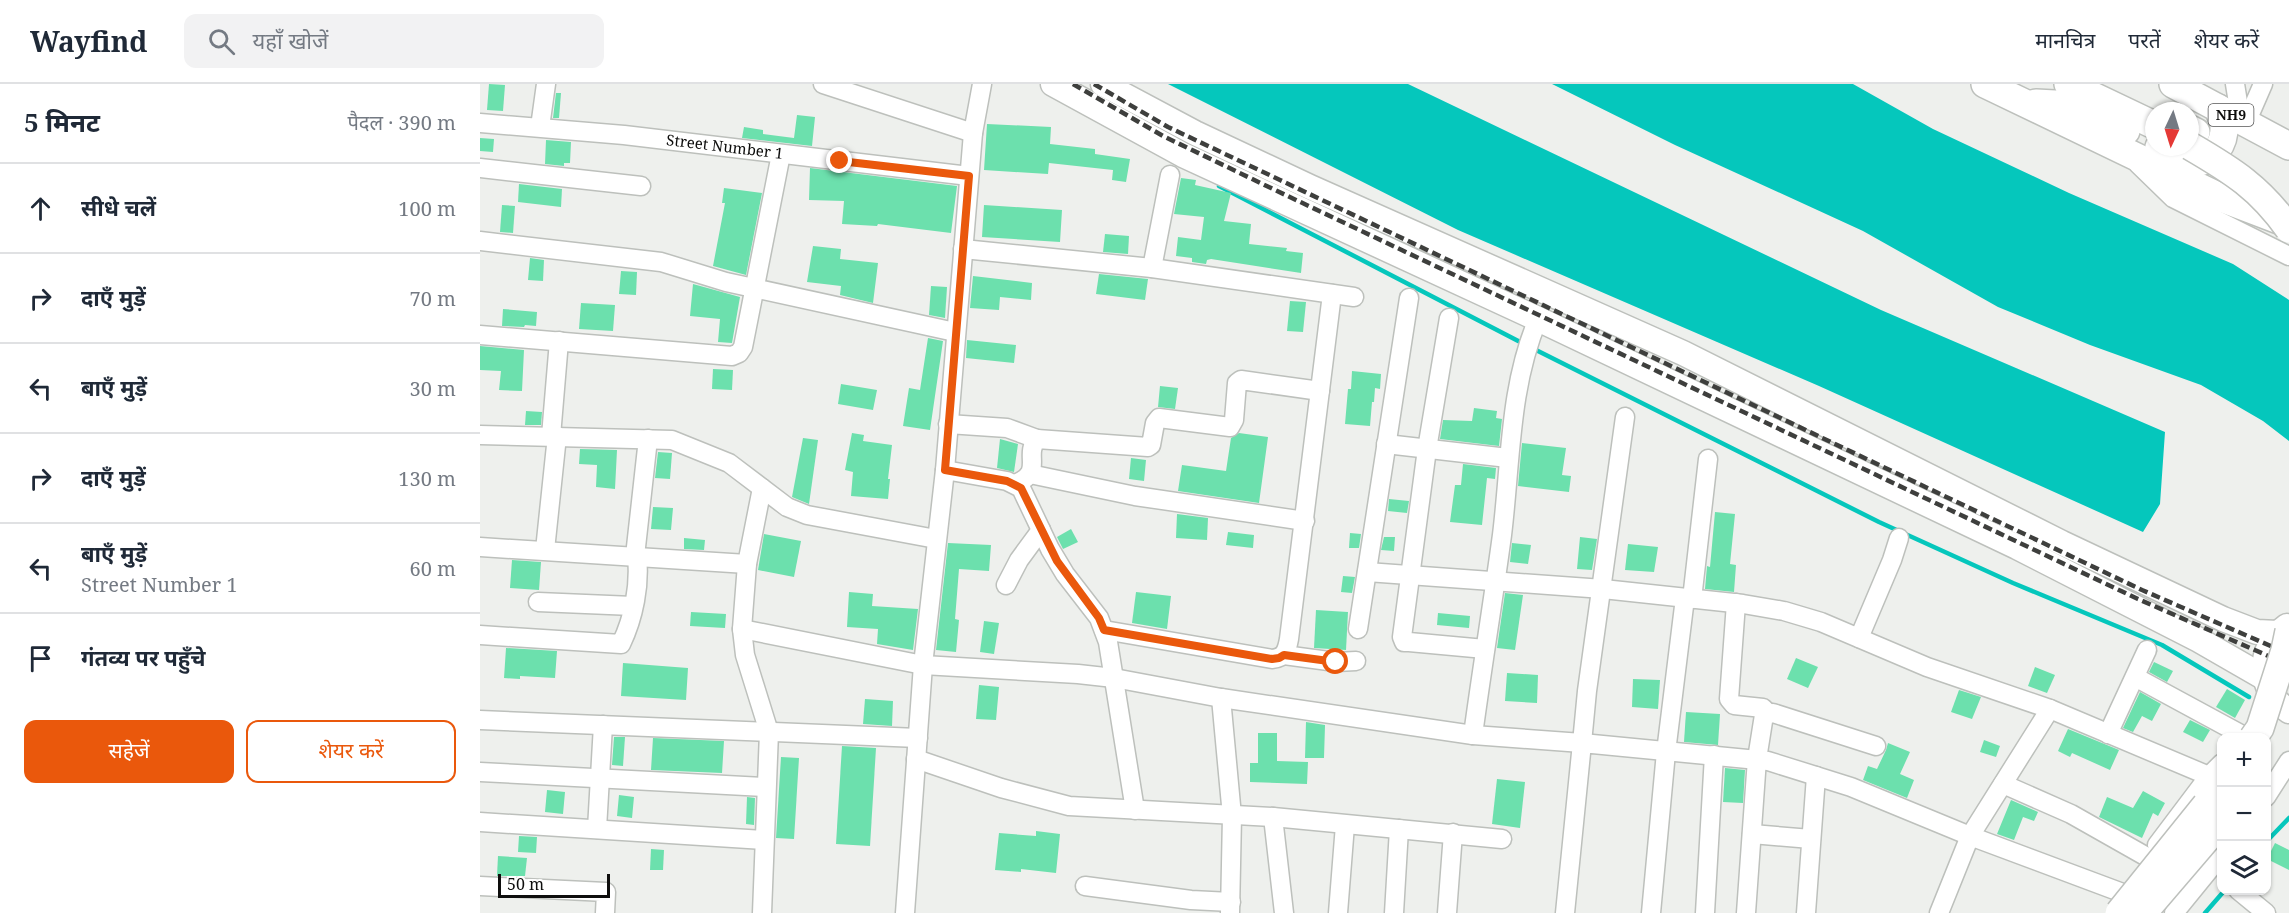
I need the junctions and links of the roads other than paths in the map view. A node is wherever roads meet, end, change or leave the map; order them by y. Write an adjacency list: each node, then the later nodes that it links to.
1 (546, 84): 17 (street)
2 (824, 84): 18 (street)
3 (982, 84): 18 (street)
4 (1053, 84): 44 (main road)
5 (1103, 84): 80 (main road)
6 (1985, 84): 12 (highway)
7 (2068, 84): 15 (highway)
8 (2100, 84): 13 (highway)
9 (2173, 84): 14 (highway, NH9)
10 (2235, 84): 14 (street)
11 (2263, 84): 14 (street)
12 (2024, 103): 20 (highway); 22 (highway)
13 (2145, 106)
14 (2235, 117): 21 (highway, NH9); 25 (highway)
15 (2145, 121)
16 (480, 123): 17 (street, Street Number 1)
17 (540, 127): 24 (street, Street Number 1)
18 (973, 133): 28 (street)
19 (2199, 135): 30 (highway)
20 (2145, 140)
21 (2289, 144)
22 (2123, 150): 31 (highway); 35 (street)
23 (2199, 151): 32 (highway, bridge)
24 (781, 154): 28 (street, Street Number 1); 37 (street)
25 (2180, 156)
26 (480, 168): 29 (street)
27 (1170, 175): 36 (street)
28 (969, 176): 34 (street)
29 (641, 186)
30 (2289, 201)
31 (2289, 224)
32 (2289, 229)
33 (480, 241): 37 (street)
34 (963, 249): 36 (street); 42 (street)
35 (2289, 256)
36 (1152, 268): 38 (street)
37 (753, 288): 42 (street); 45 (street)
38 (1332, 294): 39 (street); 46 (street)
39 (1354, 297)
40 (1409, 298): 53 (street)
41 (1449, 318): 54 (street)
42 (955, 332): 48 (street)
43 (480, 335): 45 (street)
44 (1531, 336): 55 (street); 90 (main road)
45 (559, 341): 50 (street)
46 (1320, 391): 52 (street); 60 (street)
47 (1625, 417): 72 (street)
48 (948, 424): 52 (street); 57 (street)
49 (480, 435): 50 (street)
50 (554, 436): 51 (street); 65 (street)
51 (648, 439): 59 (street); 66 (street)
52 (1037, 439): 58 (street)
53 (1386, 444): 54 (street); 68 (street)
54 (1426, 449): 55 (street); 69 (street)
55 (1508, 458): 70 (street)
56 (1708, 459): 73 (street)
57 (945, 470): 58 (street); 63 (street)
58 (1023, 479): 60 (street); 61 (street)
59 (762, 488): 63 (street); 67 (street)
60 (1305, 521): 85 (street)
61 (1041, 530): 71 (street); 79 (street)
62 (1899, 538): 82 (street)
63 (936, 539): 87 (street)
64 (480, 546): 65 (street)
65 (545, 550): 66 (street)
66 (636, 556): 67 (street); 76 (street)
67 (747, 564): 77 (street)
68 (1367, 572): 69 (street); 78 (street)
69 (1410, 574): 70 (street); 83 (street)
70 (1495, 581): 72 (street); 83 (street)
71 (1005, 585)
72 (1603, 589): 73 (street); 104 (street)
73 (1689, 598): 75 (street); 107 (street)
74 (538, 602): 76 (street)
75 (1736, 603): 82 (street); 94 (street)
76 (633, 606): 81 (street)
77 (742, 628): 87 (street); 97 (street)
78 (1358, 629)
79 (1104, 630): 85 (street); 89 (street)
80 (2285, 630): 90 (main road); 100 (highway, bridge)
81 (480, 635)
82 (1859, 638): 92 (street)
83 (1485, 649): 102 (street)
84 (2147, 650): 88 (street)
85 (1284, 655): 86 (street)
86 (1356, 661)
87 (923, 664): 89 (street); 103 (street)
88 (2134, 677): 98 (street); 101 (street)
89 (1114, 678): 91 (street); 119 (street)
90 (2274, 688): 93 (main road); 99 (street); 105 (highway)
91 (1221, 699): 102 (street); 120 (street)
92 (2050, 709): 101 (street); 116 (street)
93 (2289, 711)
94 (1768, 713): 106 (street); 110 (street)
95 (480, 720): 96 (street)
96 (603, 725): 97 (street); 115 (street)
97 (769, 732): 103 (street); 117 (street)
98 (2239, 733)
99 (2248, 733)
100 (2252, 733)
101 (2108, 734): 113 (street)
102 (1473, 735): 104 (street)
103 (918, 738): 109 (street)
104 (1582, 743): 107 (street); 150 (street)
105 (2271, 744)
106 (1876, 746)
107 (1666, 752): 108 (street); 151 (street)
108 (1714, 755): 110 (street); 152 (street)
109 (916, 759): 119 (street); 145 (street)
110 (1757, 759): 114 (street); 129 (street)
111 (2289, 761): 118 (street)
112 (480, 772): 115 (street)
113 (2217, 774): 127 (street); 140 (highway, bridge)
114 (1816, 776): 130 (street); 132 (street)
115 (600, 778): 117 (street); 125 (street)
116 (2003, 784): 130 (street); 134 (street)
117 (766, 787): 133 (street)
118 (2271, 789)
119 (1135, 810): 120 (street)
120 (1232, 816): 121 (street); 142 (street)
121 (1273, 817): 123 (street); 146 (street)
122 (480, 822): 125 (street)
123 (1345, 825): 126 (street); 147 (street)
124 (2217, 827): 157 (highway, bridge)
125 (597, 829): 133 (street)
126 (1399, 829): 128 (street); 148 (street)
127 (2167, 832): 134 (street); 135 (street)
128 (1453, 833): 131 (street); 149 (street)
129 (1752, 834): 132 (street); 153 (street)
130 (1970, 836): 140 (street); 155 (street)
131 (1502, 839)
132 (1811, 839): 154 (street)
133 (764, 840): 144 (street)
134 (2147, 857): 140 (street)
135 (2217, 868)
136 (2217, 870): 158 (street)
137 (480, 886): 143 (street)
138 (1085, 886): 141 (street)
139 (2243, 895): 159 (street)
140 (2120, 903): 156 (street)
141 (1190, 907): 142 (street)
142 (1231, 907)
143 (606, 913)
144 (762, 913)
145 (905, 913)
146 (1284, 913)
147 (1338, 913)
148 (1394, 913)
149 (1447, 913)
150 (1565, 913)
151 (1651, 913)
152 (1705, 913)
153 (1746, 913)
154 (1806, 913)
155 (1939, 913)
156 (2104, 913)
157 (2143, 913)
158 (2174, 913)
159 (2266, 913)

